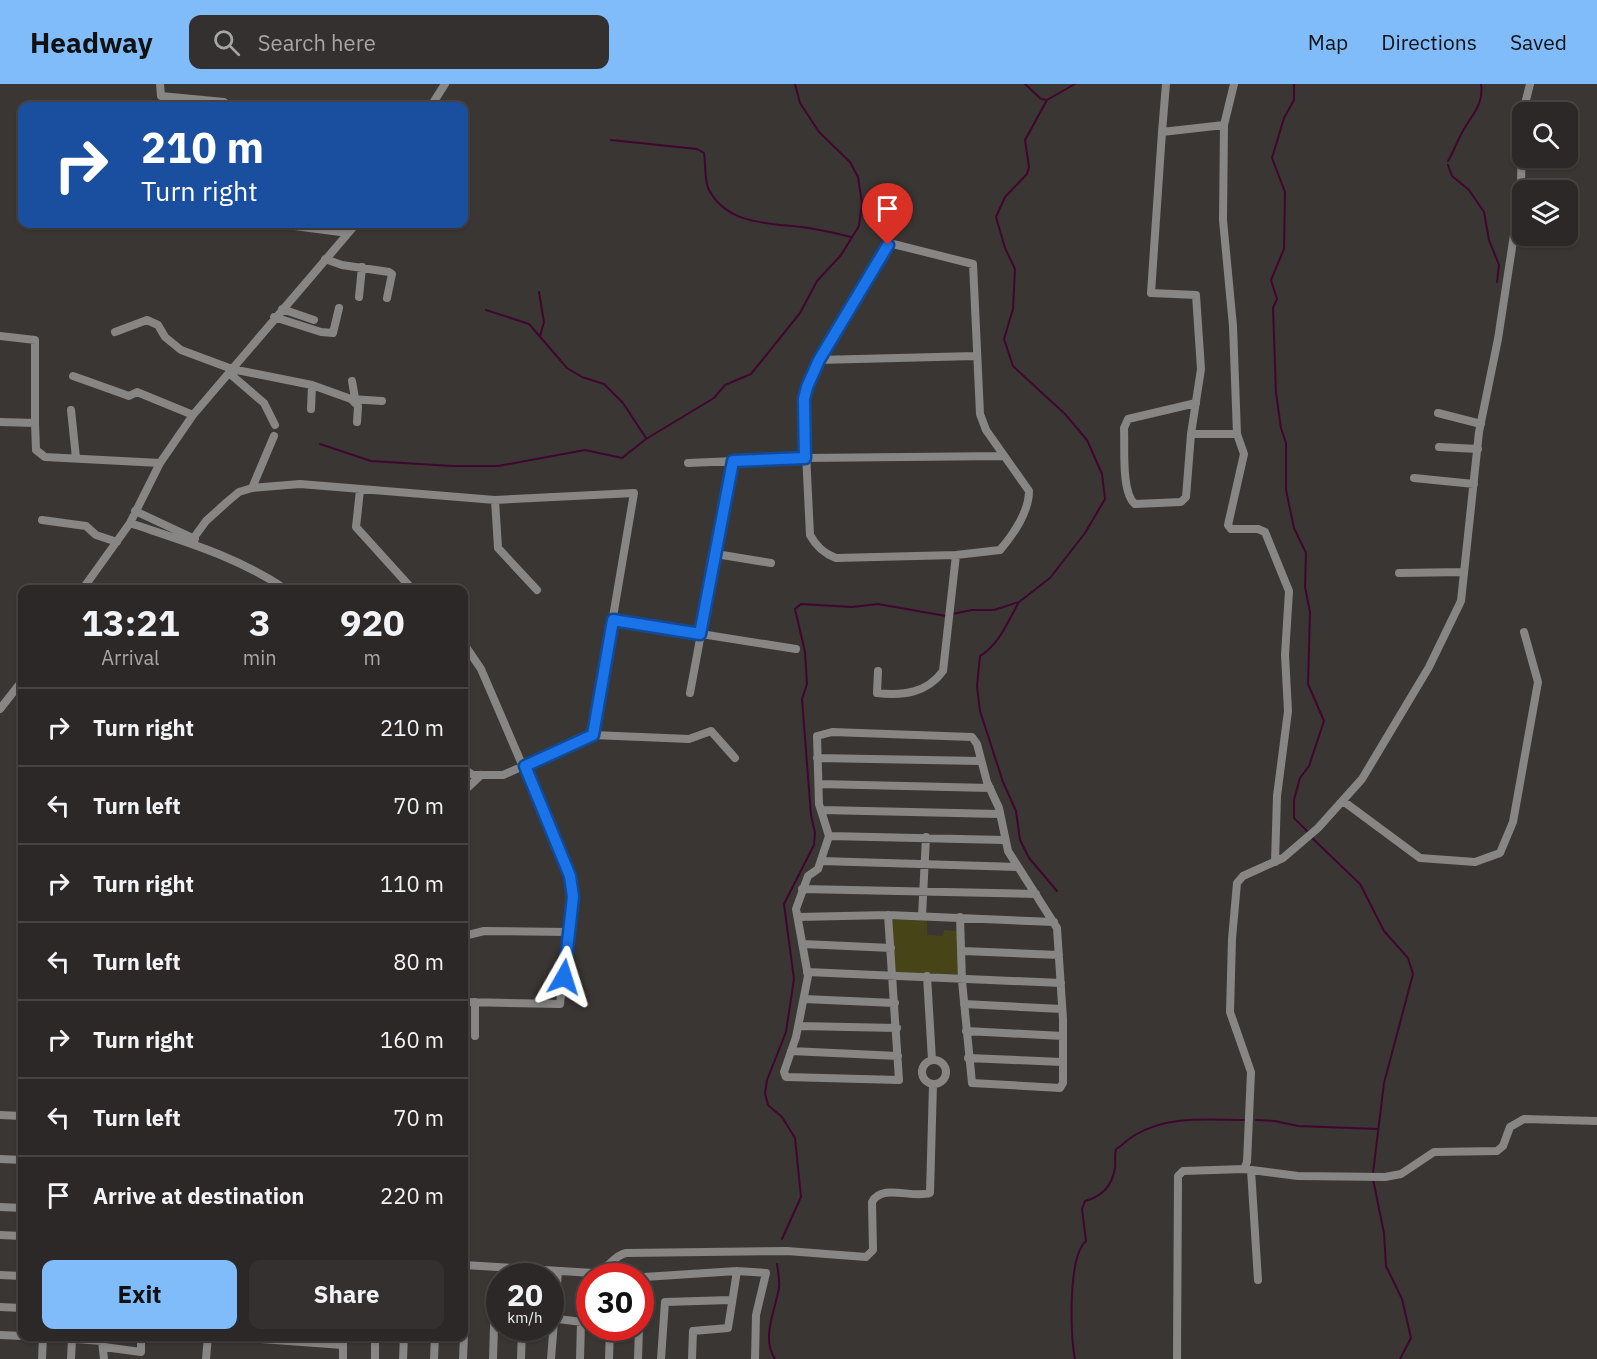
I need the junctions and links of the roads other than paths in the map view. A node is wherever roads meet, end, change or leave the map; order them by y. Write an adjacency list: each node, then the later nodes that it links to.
1 (160, 84): 6 (street)
2 (445, 84): 7 (street)
3 (1166, 84): 10 (street)
4 (1234, 84): 9 (street)
5 (1530, 84): 8 (street)
6 (224, 102)
7 (434, 102)
8 (1526, 102)
9 (1224, 125): 10 (street); 44 (street)
10 (1162, 132): 33 (street)
11 (1522, 168): 41 (street)
12 (310, 228): 14 (street)
13 (352, 228): 14 (street)
14 (348, 233): 15 (street)
15 (325, 260): 16 (street); 20 (street)
16 (362, 267): 17 (street); 18 (street)
17 (359, 297)
18 (387, 298)
19 (339, 308): 21 (street)
20 (282, 309): 21 (street); 22 (street)
21 (274, 317): 27 (street)
22 (314, 320)
23 (115, 332): 27 (street)
24 (0, 336): 40 (street)
25 (975, 356): 26 (street); 26 (street); 48 (street)
26 (819, 360): 50 (street)
27 (230, 371): 30 (street); 37 (street); 42 (street)
28 (73, 376): 37 (street)
29 (352, 381): 31 (street)
30 (312, 386): 31 (street); 34 (street)
31 (353, 399): 32 (street); 38 (street)
32 (382, 401)
33 (1196, 403): 43 (street); 43 (street)
34 (311, 409)
35 (70, 410): 49 (street)
36 (1438, 413): 41 (street)
37 (194, 415): 52 (street)
38 (357, 422)
39 (0, 423): 40 (street)
40 (35, 423): 49 (street)
41 (1481, 424): 47 (street)
42 (275, 425)
43 (1191, 434): 44 (street)
44 (1237, 434): 99 (street)
45 (274, 436): 56 (street)
46 (1439, 447): 47 (street)
47 (1478, 448): 55 (street)
48 (1004, 456): 50 (street); 65 (street)
49 (76, 458): 52 (street)
50 (805, 458): 51 (street); 65 (street)
51 (733, 461): 53 (street); 64 (street)
52 (160, 463): 59 (street)
53 (688, 463)
54 (1413, 478): 55 (street)
55 (1474, 484): 67 (street)
56 (252, 488): 57 (street); 62 (street)
57 (360, 490): 58 (street); 71 (street)
58 (495, 500): 72 (street); 73 (street)
59 (135, 511): 61 (street); 62 (street)
60 (42, 520): 63 (street)
61 (130, 524): 62 (street); 63 (street)
62 (191, 540): 70 (street)
63 (117, 542): 69 (street)
64 (716, 554): 66 (street); 75 (street)
65 (956, 555): 78 (street)
66 (771, 563)
67 (1464, 572): 68 (street); 92 (street)
68 (1399, 573)
69 (86, 585)
70 (279, 585)
71 (408, 585)
72 (537, 590)
73 (613, 620): 75 (street); 82 (street)
74 (1524, 632): 92 (street)
75 (700, 634): 76 (street); 80 (street)
76 (796, 649)
77 (468, 650): 86 (street)
78 (878, 671)
79 (18, 686): 81 (street)
80 (690, 693)
81 (0, 709)
82 (593, 735): 83 (street); 86 (street)
83 (735, 758)
84 (816, 758): 85 (street); 85 (street); 89 (street)
85 (981, 761): 91 (street)
86 (525, 766): 88 (street); 110 (street)
87 (468, 772): 88 (street)
88 (481, 775): 90 (street)
89 (819, 784): 91 (street); 93 (street)
90 (468, 787)
91 (990, 788): 94 (street)
92 (1343, 801): 99 (street)
93 (821, 810): 94 (street); 95 (street)
94 (1000, 814): 97 (street)
95 (830, 837): 96 (street); 98 (street)
96 (926, 837): 97 (street); 100 (street)
97 (1004, 840): 101 (street)
98 (821, 861): 100 (street); 102 (street)
99 (1275, 862): 143 (street)
100 (924, 864): 101 (street); 103 (street)
101 (1018, 867): 104 (street)
102 (802, 889): 103 (street); 107 (street)
103 (924, 890): 104 (street); 106 (street)
104 (1036, 894): 109 (street)
105 (888, 915): 106 (street); 107 (street); 113 (street)
106 (922, 916): 108 (street)
107 (798, 917): 112 (street)
108 (960, 917): 109 (street); 114 (street)
109 (1054, 922): 115 (street)
110 (569, 932): 111 (street); 123 (street)
111 (468, 935)
112 (803, 944): 113 (street); 116 (street)
113 (891, 948): 117 (street)
114 (963, 951): 115 (street); 119 (street)
115 (1059, 956): 120 (street)
116 (807, 972): 117 (street); 121 (street)
117 (893, 975): 118 (street); 124 (street)
118 (927, 976): 119 (street); 135 (street)
119 (963, 977): 120 (street); 125 (street)
120 (1061, 983): 126 (street)
121 (804, 999): 124 (street); 127 (street)
122 (468, 1002): 123 (street)
123 (475, 1002): 130 (street)
124 (895, 1003): 128 (street)
125 (964, 1004): 126 (street); 129 (street)
126 (1062, 1009): 131 (street)
127 (799, 1026): 128 (street); 132 (street)
128 (897, 1028): 133 (street)
129 (966, 1031): 131 (street); 134 (street)
130 (475, 1036)
131 (1063, 1036): 136 (street)
132 (791, 1051): 133 (street); 133 (street)
133 (898, 1056)
134 (968, 1058): 136 (street); 136 (street)
135 (932, 1060): 137 (street); 137 (street)
136 (1062, 1062)
137 (933, 1084): 151 (street)
138 (0, 1115): 139 (street)
139 (18, 1116)
140 (1597, 1121): 143 (street)
141 (0, 1159): 142 (street)
142 (18, 1160)
143 (1248, 1170): 155 (street); 196 (street)
144 (0, 1207): 145 (street)
145 (18, 1208)
146 (0, 1235): 147 (street)
147 (18, 1236)
148 (468, 1265): 149 (street)
149 (486, 1267)
150 (737, 1271): 153 (street); 156 (street); 195 (street)
151 (564, 1272)
152 (0, 1275): 154 (street)
153 (654, 1275)
154 (18, 1276)
155 (1258, 1280)
156 (730, 1300): 193 (street); 194 (street)
157 (0, 1307): 158 (street)
158 (18, 1308)
159 (0, 1335): 160 (street)
160 (18, 1336)
161 (43, 1341): 178 (street)
162 (72, 1341): 179 (street)
163 (86, 1341): 177 (street)
164 (142, 1341): 177 (street)
165 (208, 1341): 181 (street)
166 (343, 1341): 182 (street)
167 (375, 1341): 183 (street)
168 (404, 1341): 184 (street)
169 (435, 1341): 185 (street)
170 (464, 1341): 186 (street)
171 (494, 1341): 187 (street)
172 (522, 1341): 188 (street)
173 (551, 1341): 189 (street)
174 (583, 1341): 190 (street)
175 (610, 1341): 191 (street)
176 (639, 1341): 192 (street)
177 (104, 1345): 180 (street)
178 (42, 1359)
179 (71, 1359)
180 (104, 1359)
181 (206, 1359)
182 (343, 1359)
183 (375, 1359)
184 (403, 1359)
185 (434, 1359)
186 (463, 1359)
187 (493, 1359)
188 (521, 1359)
189 (551, 1359)
190 (580, 1359)
191 (609, 1359)
192 (638, 1359)
193 (662, 1359)
194 (692, 1359)
195 (755, 1359)
196 (1177, 1359)

